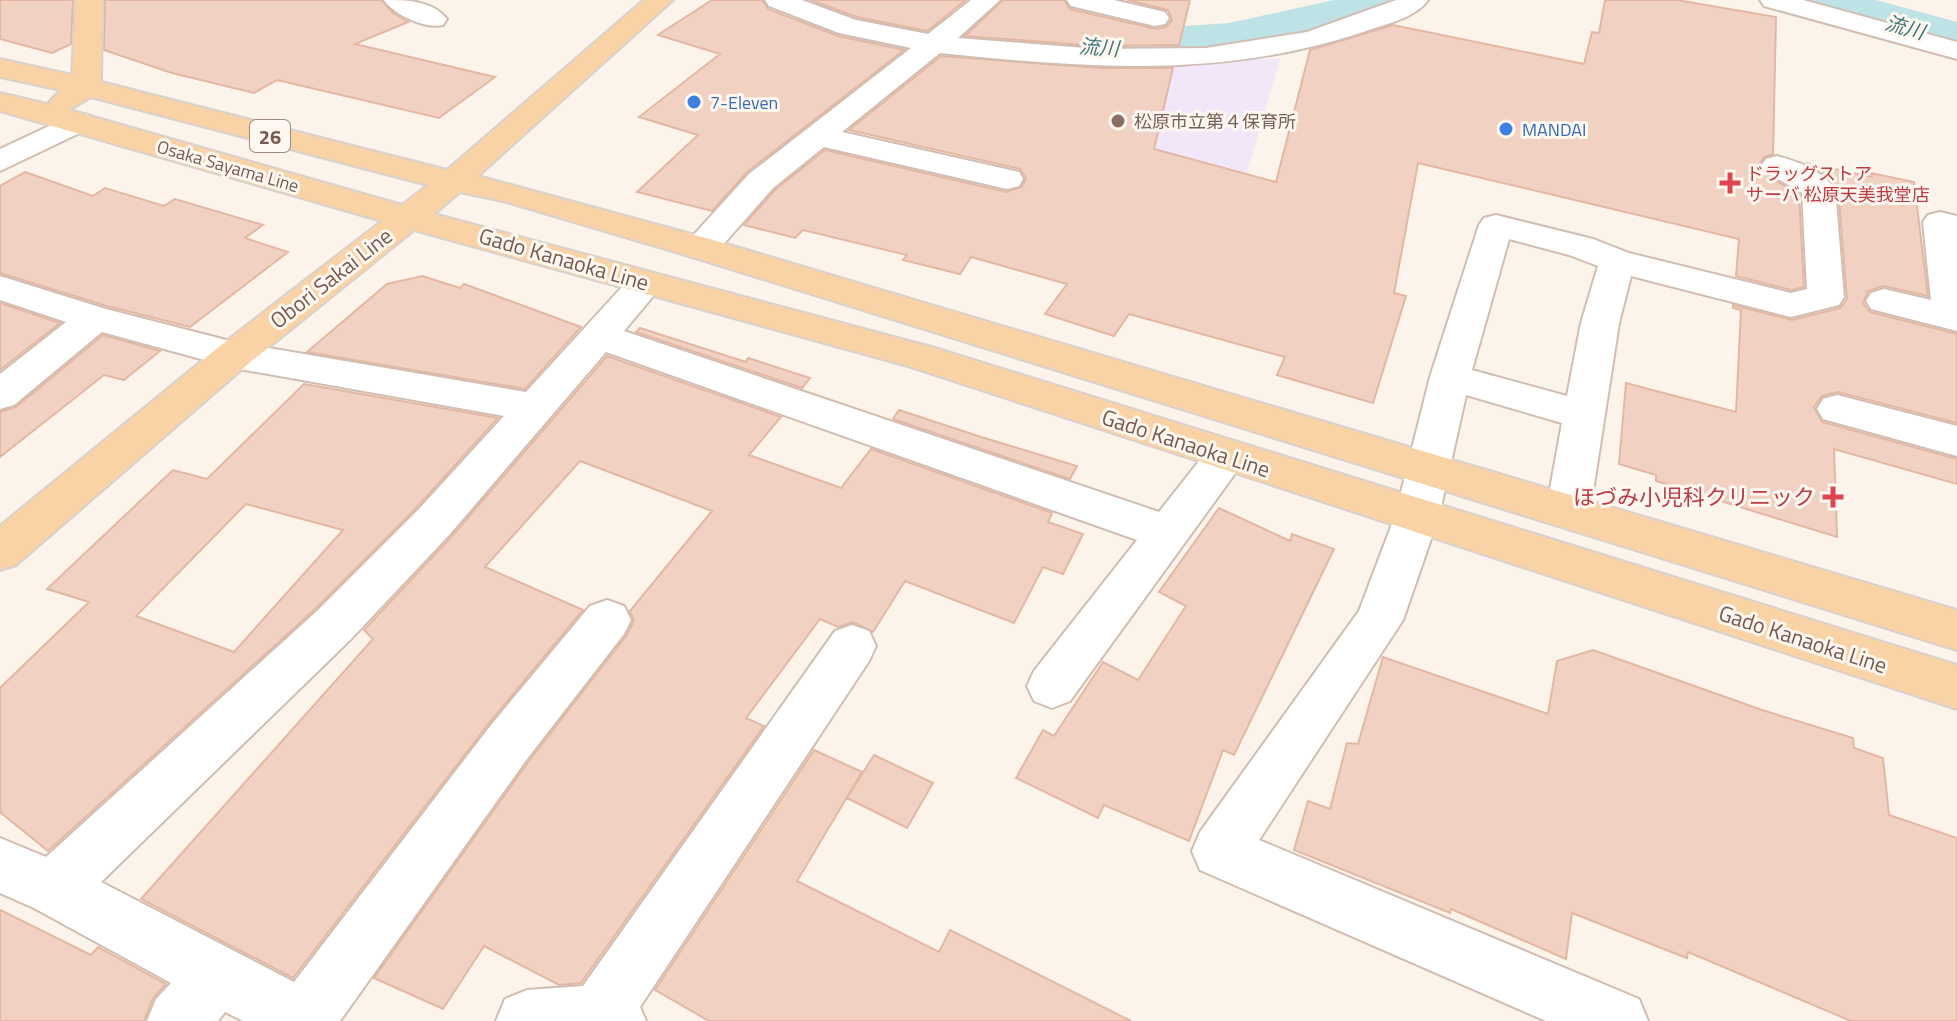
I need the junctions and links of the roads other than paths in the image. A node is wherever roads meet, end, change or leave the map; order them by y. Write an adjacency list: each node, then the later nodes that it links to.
1 (89, 0): 14 (main road)
2 (397, 0): 10 (street)
3 (660, 0): 21 (main road, Obori Sakai Line)
4 (778, 0): 11 (street)
5 (987, 0): 11 (street)
6 (1080, 0): 9 (street)
7 (1415, 0): 11 (street)
8 (1773, 0): 12 (street)
9 (1155, 18)
10 (433, 19)
11 (941, 38): 17 (street)
12 (1957, 51)
13 (0, 68): 14 (main road, Osaka Sayama Line / 26)
14 (86, 87): 16 (main road); 21 (main road, Osaka Sayama Line / 26)
15 (0, 102): 16 (main road, Osaka Sayama Line / 26)
16 (63, 117): 18 (street); 22 (main road, Osaka Sayama Line / 26)
17 (818, 136): 20 (street); 24 (street)
18 (0, 161)
19 (1777, 166): 25 (street)
20 (1007, 179)
21 (455, 180): 22 (main road, Obori Sakai Line); 24 (main road, Gado Kanaoka Line)
22 (409, 217): 26 (main road, Gado Kanaoka Line); 32 (main road, Obori Sakai Line)
23 (1957, 226): 30 (street)
24 (701, 248): 40 (main road, Gado Kanaoka Line)
25 (1617, 261): 33 (street); 37 (street)
26 (646, 283): 31 (street); 39 (main road, Gado Kanaoka Line)
27 (0, 288): 29 (street)
28 (1884, 301): 30 (street)
29 (95, 318): 32 (street); 34 (street)
30 (1954, 319)
31 (598, 336): 35 (street); 43 (street)
32 (234, 355): 35 (street); 44 (main road, Obori Sakai Line)
33 (1450, 377): 37 (street); 40 (street)
34 (0, 395)
35 (532, 407): 51 (street)
36 (1837, 409): 38 (street)
37 (1584, 415): 41 (street)
38 (1957, 441)
39 (1226, 457): 42 (main road, Gado Kanaoka Line); 43 (street)
40 (1429, 469): 41 (main road, Gado Kanaoka Line); 42 (street)
41 (1568, 511): 46 (main road, Gado Kanaoka Line)
42 (1417, 516): 49 (main road, Gado Kanaoka Line); 57 (street)
43 (1169, 533): 48 (street)
44 (0, 552)
45 (607, 620): 54 (street)
46 (1957, 630)
47 (852, 646): 53 (street)
48 (1052, 686)
49 (1957, 687)
50 (0, 865): 51 (street)
51 (54, 888): 52 (street)
52 (217, 976): 54 (street); 55 (street)
53 (607, 1018): 56 (street)
54 (305, 1020)
55 (178, 1021)
56 (527, 1021)
57 (1617, 1021)

